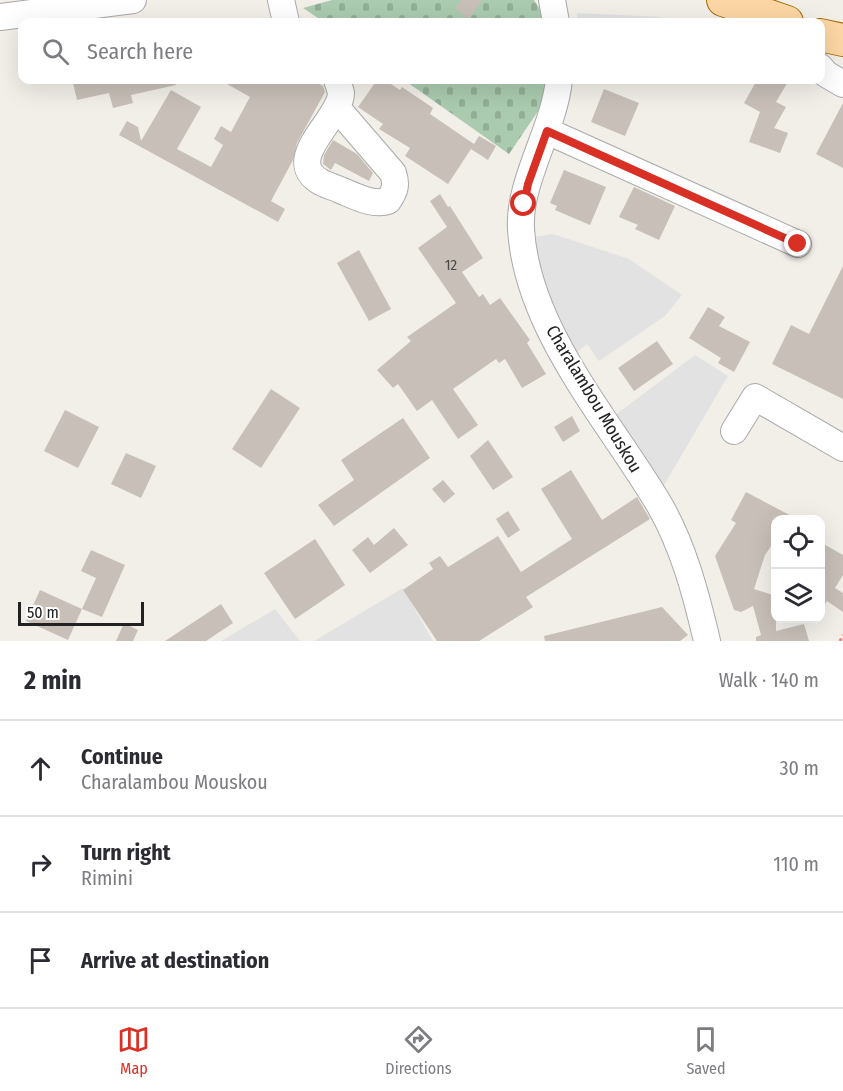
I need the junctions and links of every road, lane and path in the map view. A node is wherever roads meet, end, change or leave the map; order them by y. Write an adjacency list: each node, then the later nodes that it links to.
1 (134, 0): 5 (street)
2 (281, 0): 6 (street)
3 (552, 0): 7 (street)
4 (723, 0): 8 (main road)
5 (0, 17)
6 (285, 18)
7 (555, 18)
8 (775, 18)
9 (825, 36): 10 (main road)
10 (843, 40)
11 (825, 73): 14 (street)
12 (338, 84): 15 (street)
13 (558, 84): 16 (street, Charalambou Mouskou)
14 (843, 84)
15 (337, 108)
16 (547, 131): 17 (street); 21 (street, Charalambou Mouskou)
17 (798, 244)
18 (734, 431): 19 (street)
19 (843, 448)
20 (843, 635): 22 (path)
21 (707, 641)
22 (840, 641)

